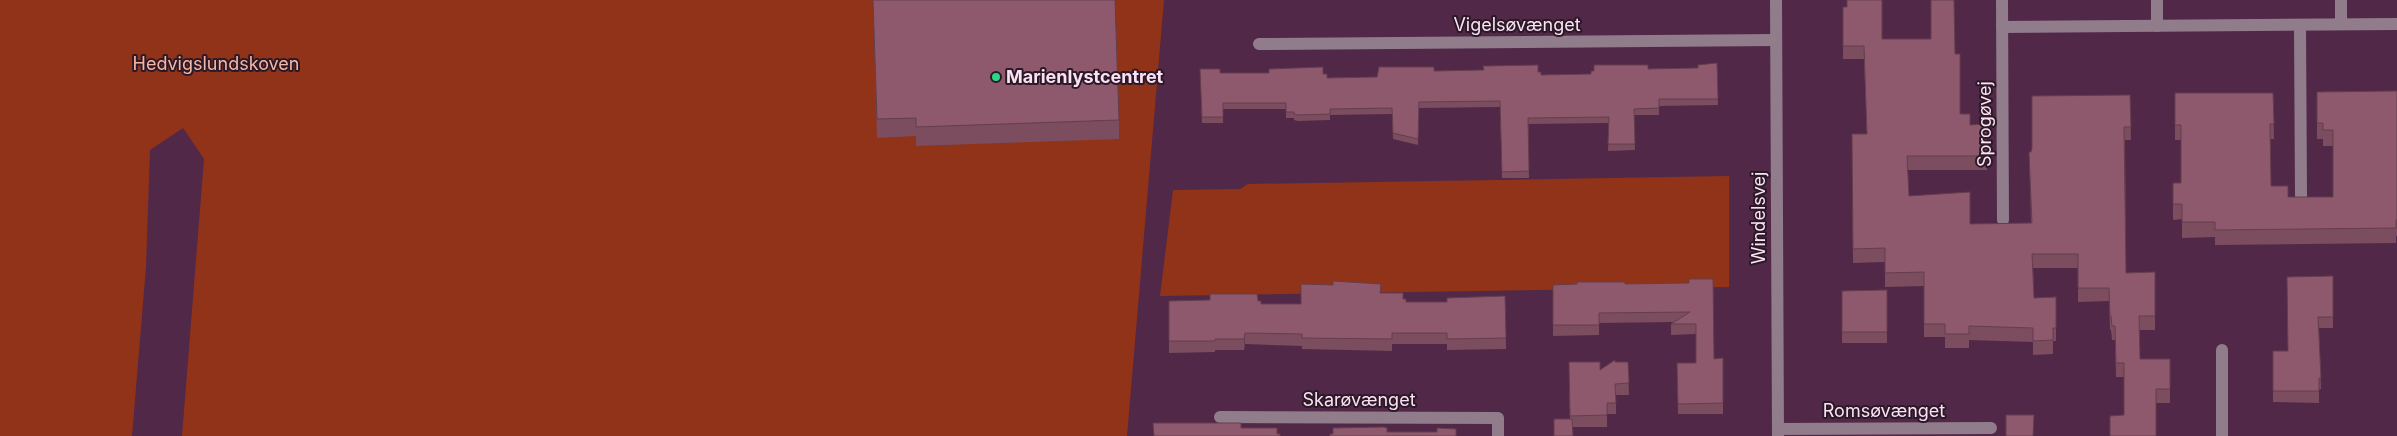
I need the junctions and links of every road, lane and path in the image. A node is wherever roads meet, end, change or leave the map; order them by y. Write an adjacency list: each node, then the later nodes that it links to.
1 (1776, 0): 10 (street, Windelsvej)
2 (2002, 0): 9 (street, Sprogøvej)
3 (2157, 0): 7 (street)
4 (2341, 0): 5 (street)
5 (2341, 24): 6 (street); 8 (street)
6 (2397, 24)
7 (2157, 26): 8 (street); 9 (street)
8 (2300, 26): 12 (street)
9 (2002, 27): 13 (street, Sprogøvej)
10 (1776, 40): 11 (street, Vigelsøvænget); 17 (street, Windelsvej)
11 (1259, 44)
12 (2301, 196)
13 (2003, 220)
14 (2222, 350): 19 (street)
15 (1220, 417): 18 (street, Skarøvænget)
16 (1991, 428): 17 (street, Romsøvænget)
17 (1778, 433)
18 (1498, 436)
19 (2222, 436)

